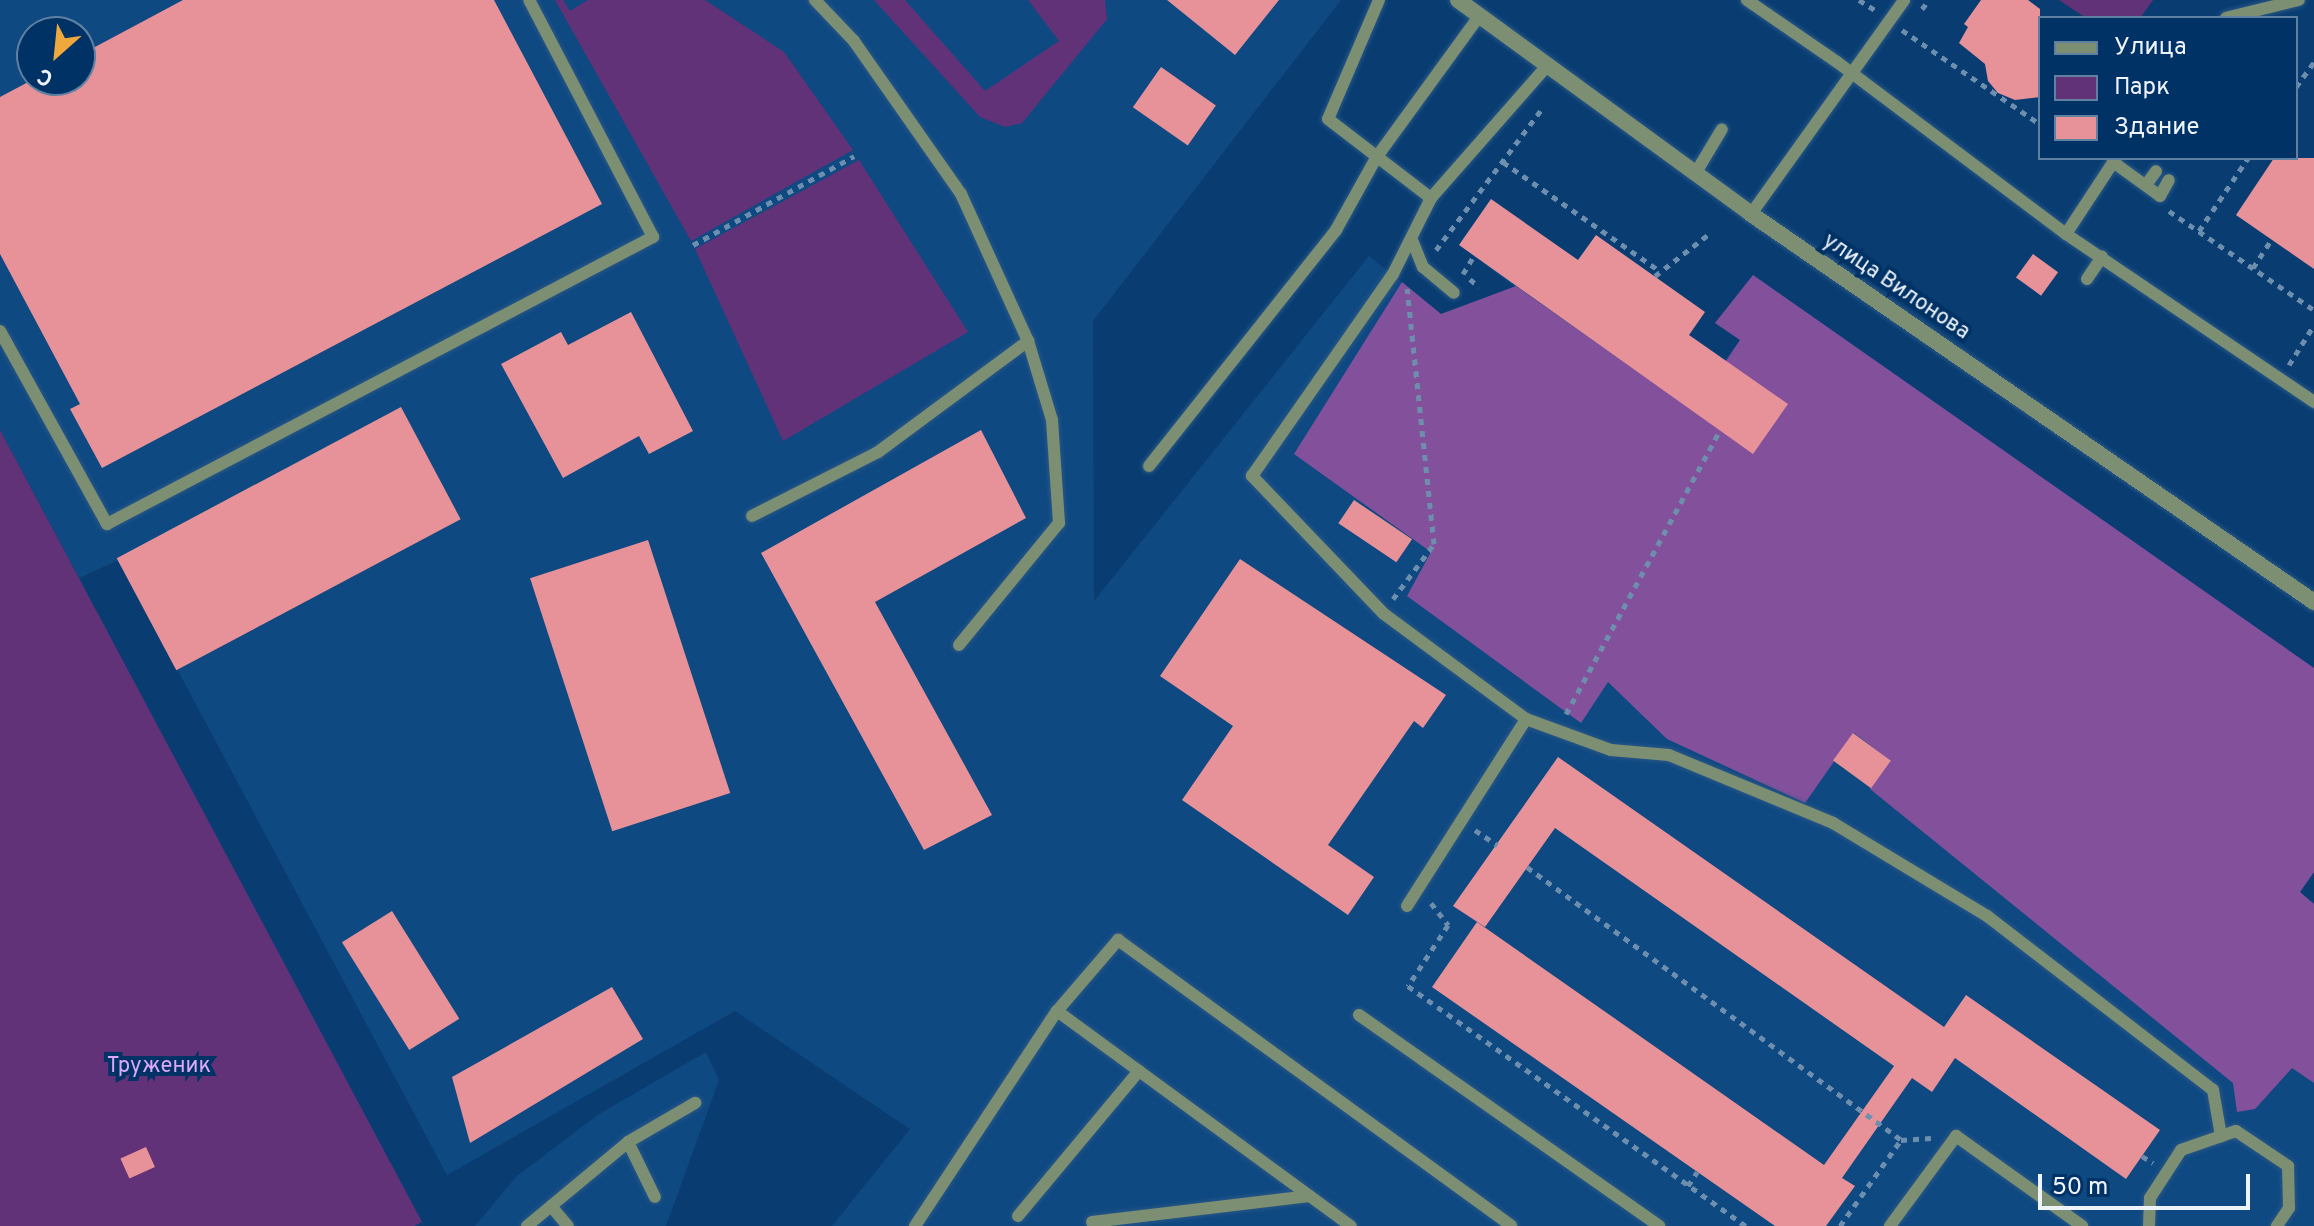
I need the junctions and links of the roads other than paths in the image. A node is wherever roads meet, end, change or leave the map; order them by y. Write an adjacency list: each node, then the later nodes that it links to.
1 (529, 0): 26 (lane)
2 (815, 0): 27 (lane)
3 (1379, 0): 13 (lane)
4 (1458, 0): 8 (street, улица Вилонова)
5 (1747, 0): 11 (lane)
6 (1904, 0): 11 (lane)
7 (2297, 0): 9 (lane)
8 (1479, 16): 10 (street, улица Вилонова); 13 (lane)
9 (2234, 16)
10 (1547, 66): 16 (street, улица Вилонова); 19 (lane)
11 (1850, 75): 20 (lane); 21 (lane)
12 (1722, 129): 16 (lane)
13 (1376, 158): 19 (lane); 29 (lane)
14 (2114, 160): 18 (lane); 21 (lane)
15 (2156, 171): 18 (lane)
16 (1695, 174): 20 (street, улица Вилонова)
17 (2169, 180): 18 (lane)
18 (2146, 185)
19 (1431, 198): 22 (lane)
20 (1751, 214): 31 (street, улица Вилонова)
21 (2066, 234): 23 (lane)
22 (1412, 240): 25 (lane); 33 (lane)
23 (2102, 257): 24 (lane); 28 (lane)
24 (2087, 279)
25 (1454, 293)
26 (0, 331)
27 (1028, 341): 30 (lane); 32 (lane)
28 (2314, 402)
29 (1149, 466)
30 (752, 516)
31 (2314, 602)
32 (959, 645)
33 (1526, 719): 34 (lane); 39 (lane)
34 (1407, 906)
35 (1057, 1011): 37 (lane); 48 (lane); 50 (lane)
36 (1359, 1015): 51 (lane)
37 (1139, 1071): 41 (lane); 44 (lane)
38 (695, 1103): 40 (lane)
39 (2221, 1136): 54 (lane); 55 (lane)
40 (628, 1142): 42 (lane); 43 (lane)
41 (1309, 1196): 45 (lane); 49 (lane)
42 (655, 1197)
43 (551, 1206): 46 (lane); 47 (lane)
44 (1018, 1216)
45 (1092, 1222)
46 (527, 1226)
47 (568, 1226)
48 (915, 1226)
49 (1351, 1226)
50 (1511, 1226)
51 (1659, 1226)
52 (1890, 1226): 53 (lane)
53 (2082, 1226)
54 (2149, 1226)
55 (2277, 1226)

